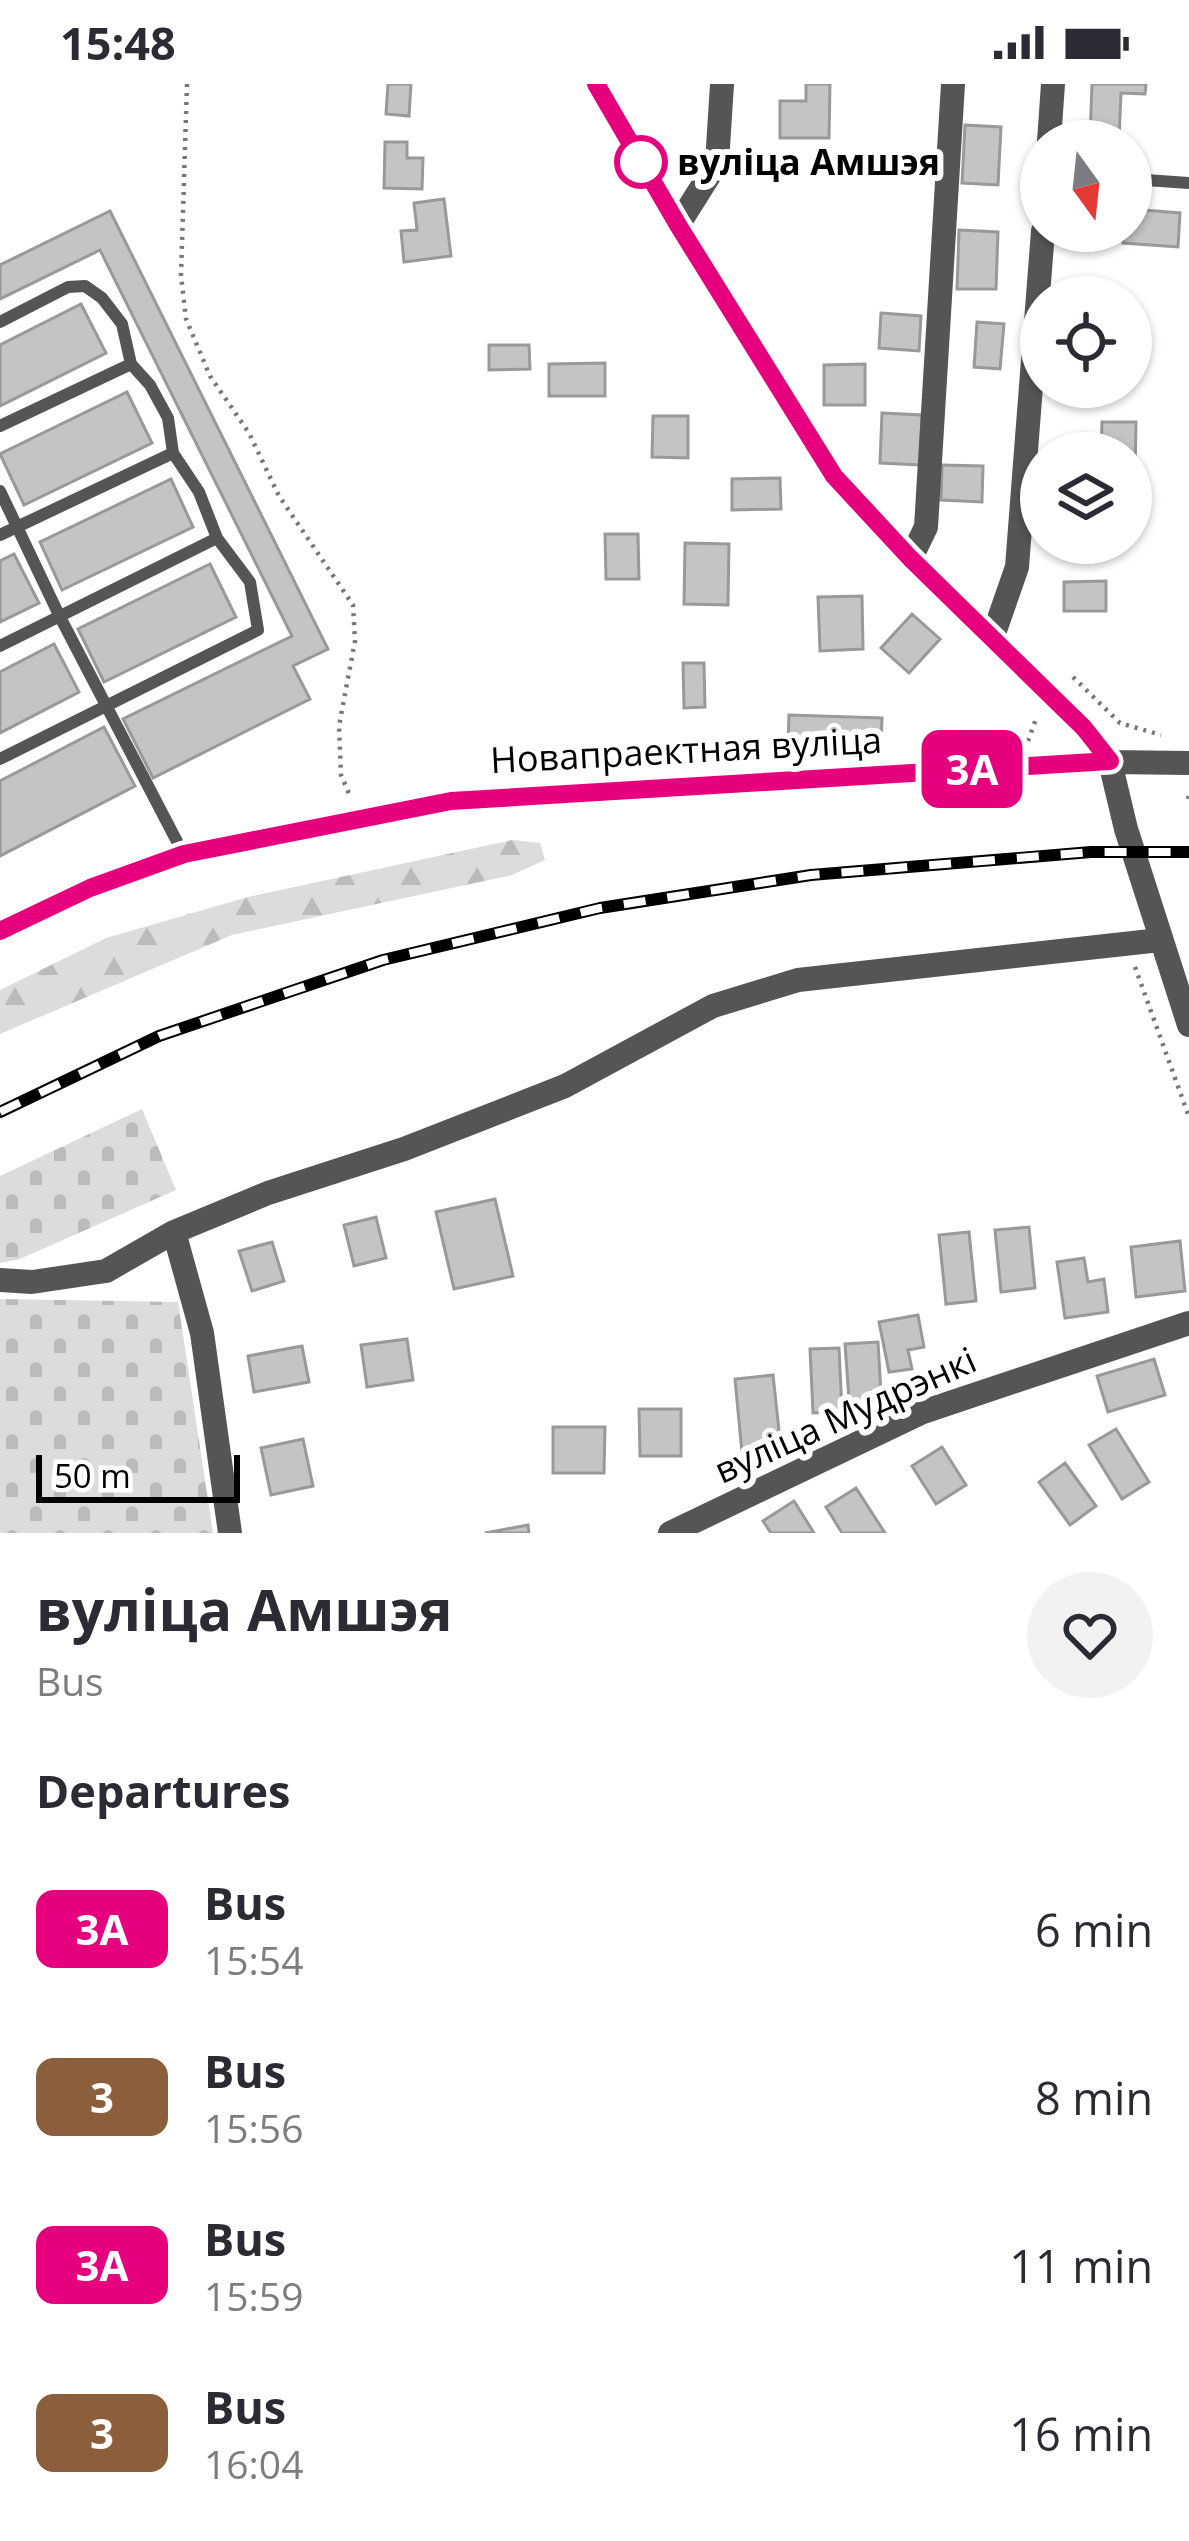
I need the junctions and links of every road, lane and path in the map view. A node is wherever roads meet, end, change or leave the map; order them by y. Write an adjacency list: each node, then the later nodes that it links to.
1 (187, 84): 27 (path)
2 (596, 84): 9 (street)
3 (722, 84): 9 (street)
4 (953, 84): 19 (street)
5 (1053, 84): 6 (street)
6 (1050, 120)
7 (1152, 180): 8 (lane)
8 (1189, 183)
9 (678, 225): 19 (street)
10 (1041, 252): 21 (street)
11 (0, 322): 12 (lane)
12 (130, 364): 13 (lane); 14 (lane)
13 (0, 426)
14 (173, 453): 16 (lane); 18 (lane)
15 (0, 490): 16 (lane)
16 (17, 527): 17 (lane); 20 (lane)
17 (0, 536)
18 (217, 538): 20 (lane); 23 (lane)
19 (910, 558): 21 (street)
20 (59, 615): 22 (lane); 23 (lane)
21 (992, 639): 25 (street)
22 (0, 646)
23 (104, 705): 24 (lane); 28 (lane)
24 (0, 759)
25 (1110, 761): 26 (street, Новапраектная вуліца); 27 (street, Новапраектная вуліца); 30 (street)
26 (1189, 763)
27 (359, 818): 28 (street, Новапраектная вуліца)
28 (184, 854): 29 (street, Новапраектная вуліца)
29 (0, 931)
30 (1160, 940): 31 (street); 32 (street)
31 (1127, 944): 33 (path); 34 (street)
32 (1189, 1025)
33 (1189, 1117)
34 (175, 1232): 35 (street); 37 (street)
35 (0, 1280)
36 (1189, 1323): 38 (street, вуліца Мудрэнкі)
37 (230, 1533)
38 (670, 1533)

